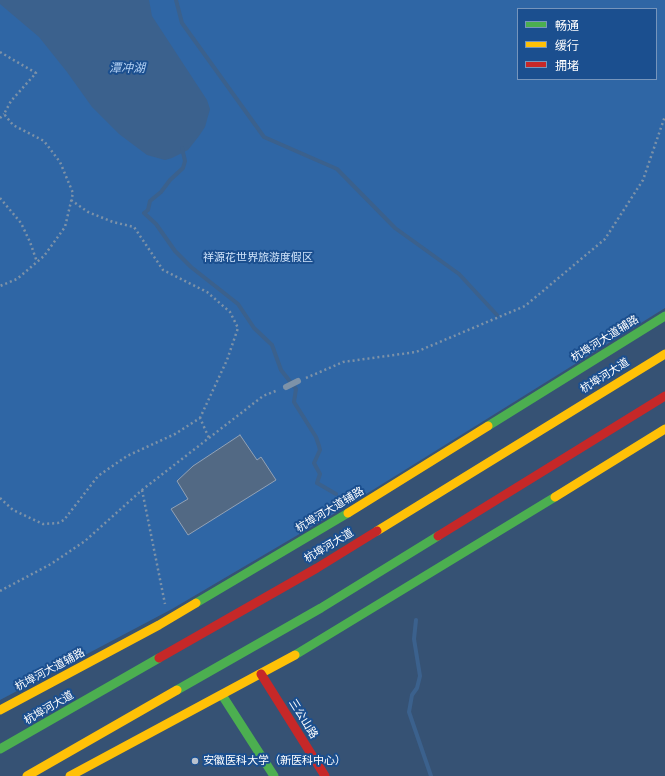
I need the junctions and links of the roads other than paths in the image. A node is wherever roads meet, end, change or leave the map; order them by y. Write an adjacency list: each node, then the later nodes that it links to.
1 (665, 316): 9 (street, 杭埠河大道辅路)
2 (665, 354): 10 (street, 杭埠河大道)
3 (298, 381): 4 (lane)
4 (286, 387)
5 (665, 396): 11 (street)
6 (665, 428): 7 (street)
7 (261, 674): 8 (street); 14 (street, 三公山路)
8 (222, 695): 12 (street); 13 (street)
9 (0, 710)
10 (0, 749)
11 (27, 776)
12 (70, 776)
13 (274, 776)
14 (325, 776)

